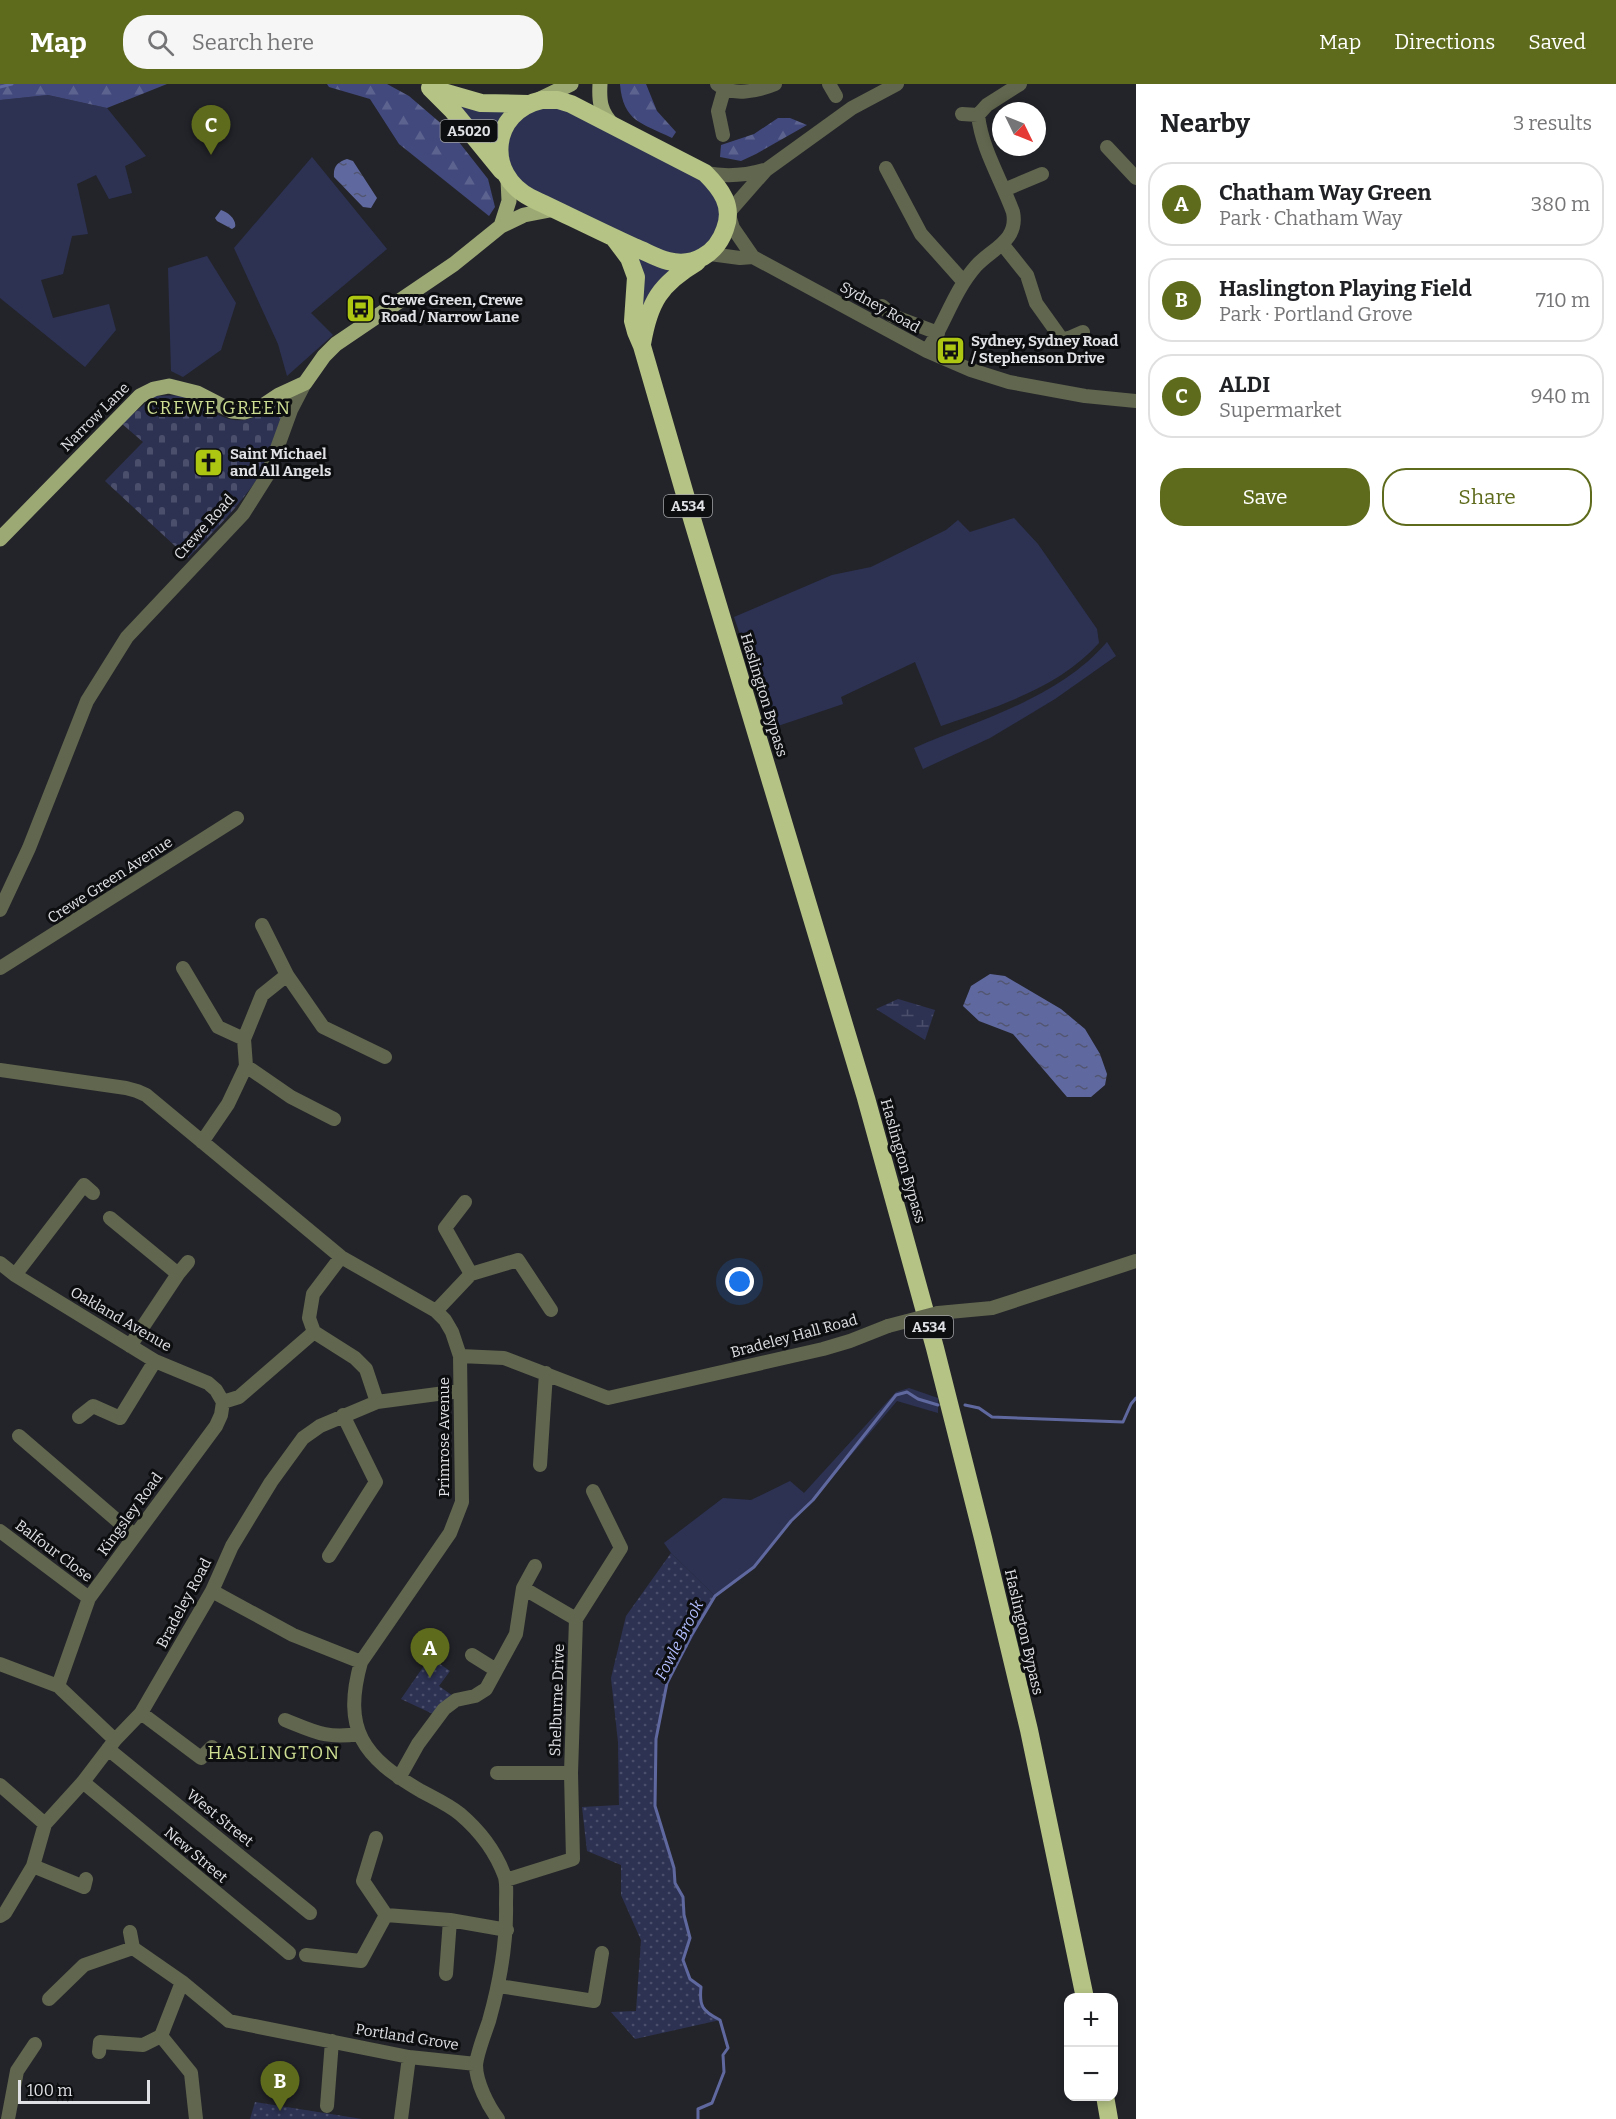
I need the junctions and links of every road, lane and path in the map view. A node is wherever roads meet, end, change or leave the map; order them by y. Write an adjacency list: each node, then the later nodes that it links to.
1 (571, 84): 10 (main road)
2 (600, 84): 13 (main road)
3 (775, 84): 8 (street)
4 (829, 84): 9 (street)
5 (897, 84): 17 (street)
6 (1020, 84): 12 (street)
7 (427, 86): 10 (highway, A5020); 20 (highway, A5020)
8 (720, 87): 14 (street)
9 (836, 96)
10 (531, 103): 13 (highway); 20 (highway)
11 (962, 114): 12 (street)
12 (978, 115): 22 (street)
13 (614, 126): 18 (highway)
14 (723, 135)
15 (1107, 147): 21 (street)
16 (886, 168): 30 (street)
17 (766, 170): 18 (street); 24 (street)
18 (705, 173): 24 (highway)
19 (1042, 174): 22 (street)
20 (507, 178): 23 (highway); 25 (main road)
21 (1136, 178)
22 (1004, 190): 27 (street)
23 (555, 209): 25 (main road, Crewe Road); 26 (highway)
24 (729, 213): 28 (highway); 29 (street, Sydney Road)
25 (501, 226): 36 (main road, Crewe Road)
26 (614, 238): 28 (highway); 34 (highway, Haslington Bypass / A534)
27 (1003, 245): 30 (street); 32 (street)
28 (707, 256): 29 (street, Sydney Road); 34 (highway, Haslington Bypass / A534)
29 (753, 257): 35 (street, Sydney Road)
30 (963, 281): 33 (street)
31 (882, 306): 33 (street, Sydney Road)
32 (1083, 332)
33 (938, 333): 35 (street)
34 (642, 346): 117 (highway, Haslington Bypass / A534)
35 (927, 351): 37 (street, Sydney Road)
36 (305, 383): 38 (main road, Narrow Lane); 40 (street, Crewe Road)
37 (1136, 401)
38 (0, 539)
39 (237, 818): 42 (street, Crewe Green Avenue)
40 (0, 910)
41 (262, 925): 44 (street)
42 (0, 968)
43 (183, 968): 45 (street)
44 (288, 975): 45 (street); 46 (street)
45 (244, 1039): 47 (street)
46 (386, 1057)
47 (246, 1066): 49 (street); 50 (street)
48 (0, 1070): 50 (street, Primrose Avenue)
49 (334, 1119)
50 (201, 1142): 54 (street, Primrose Avenue)
51 (89, 1189): 60 (street)
52 (465, 1202): 59 (street)
53 (110, 1218): 58 (street)
54 (341, 1257): 62 (street, Primrose Avenue); 63 (street)
55 (1136, 1261): 67 (street, Bradeley Hall Road, bridge)
56 (188, 1262): 58 (street)
57 (0, 1263): 60 (street, Oakland Avenue)
58 (178, 1274): 64 (street)
59 (471, 1274): 61 (street); 62 (street)
60 (15, 1275): 64 (street, Oakland Avenue)
61 (551, 1310)
62 (436, 1311): 65 (street, Primrose Avenue)
63 (314, 1332): 69 (street); 70 (street)
64 (130, 1347): 66 (street, Oakland Avenue)
65 (460, 1356): 67 (street, Bradeley Hall Road); 68 (street, Primrose Avenue)
66 (155, 1360): 69 (street, Oakland Avenue); 72 (street)
67 (546, 1373): 74 (street)
68 (460, 1391): 70 (street, Bradeley Road); 85 (street, Primrose Avenue)
69 (222, 1402): 77 (street, Kingsley Road)
70 (377, 1402): 71 (street, Bradeley Road)
71 (343, 1415): 78 (street); 81 (street, Bradeley Road)
72 (80, 1417)
73 (19, 1436): 77 (street)
74 (540, 1465)
75 (593, 1491): 83 (street)
76 (0, 1531): 82 (street, Balfour Close)
77 (134, 1535): 82 (street, Kingsley Road)
78 (329, 1556)
79 (535, 1566): 80 (street)
80 (523, 1588): 83 (street); 87 (street)
81 (212, 1591): 85 (street); 89 (street, Bradeley Road)
82 (89, 1598): 88 (street, Kingsley Road)
83 (576, 1619): 95 (street, Shelburne Drive)
84 (472, 1655): 87 (street)
85 (362, 1662): 91 (street, Primrose Avenue)
86 (0, 1664): 88 (street)
87 (496, 1670): 96 (street)
88 (58, 1686): 92 (street)
89 (141, 1713): 92 (street, Bradeley Road); 93 (street)
90 (285, 1720): 91 (street)
91 (359, 1734): 96 (street, Primrose Avenue)
92 (112, 1744): 97 (street, Bradeley Road); 104 (street, West Street)
93 (212, 1747)
94 (497, 1773): 95 (street)
95 (571, 1773): 103 (street, Shelburne Drive)
96 (399, 1778): 103 (street, Primrose Avenue)
97 (83, 1782): 99 (street, Bradeley Road); 111 (street, New Street)
98 (0, 1785): 99 (street)
99 (45, 1824): 101 (street, Bradeley Road)
100 (376, 1838): 105 (street)
101 (33, 1866): 102 (street); 106 (street, Bradeley Road)
102 (86, 1879)
103 (506, 1880): 108 (street, Primrose Avenue)
104 (310, 1913)
105 (386, 1915): 107 (street); 113 (street)
106 (0, 1916)
107 (450, 1920): 108 (street); 114 (street)
108 (507, 1930): 116 (street, Primrose Avenue)
109 (130, 1932): 110 (street)
110 (133, 1948): 115 (street, Portland Grove); 118 (street)
111 (289, 1953)
112 (602, 1953): 116 (street)
113 (306, 1955)
114 (446, 1974)
115 (182, 1982): 119 (street); 120 (street, Portland Grove)
116 (499, 1986): 124 (street, Primrose Avenue)
117 (1084, 1993)
118 (49, 1999)
119 (160, 2036): 122 (street); 127 (street)
120 (332, 2041): 123 (street, Portland Grove); 126 (street)
121 (35, 2044): 128 (street)
122 (99, 2052)
123 (409, 2057): 124 (street, Portland Grove); 129 (street)
124 (476, 2064): 130 (street, Primrose Avenue)
125 (1105, 2101): 131 (highway)
126 (327, 2106)
127 (196, 2118)
128 (8, 2119)
129 (401, 2119)
130 (498, 2119)
131 (1109, 2119)

